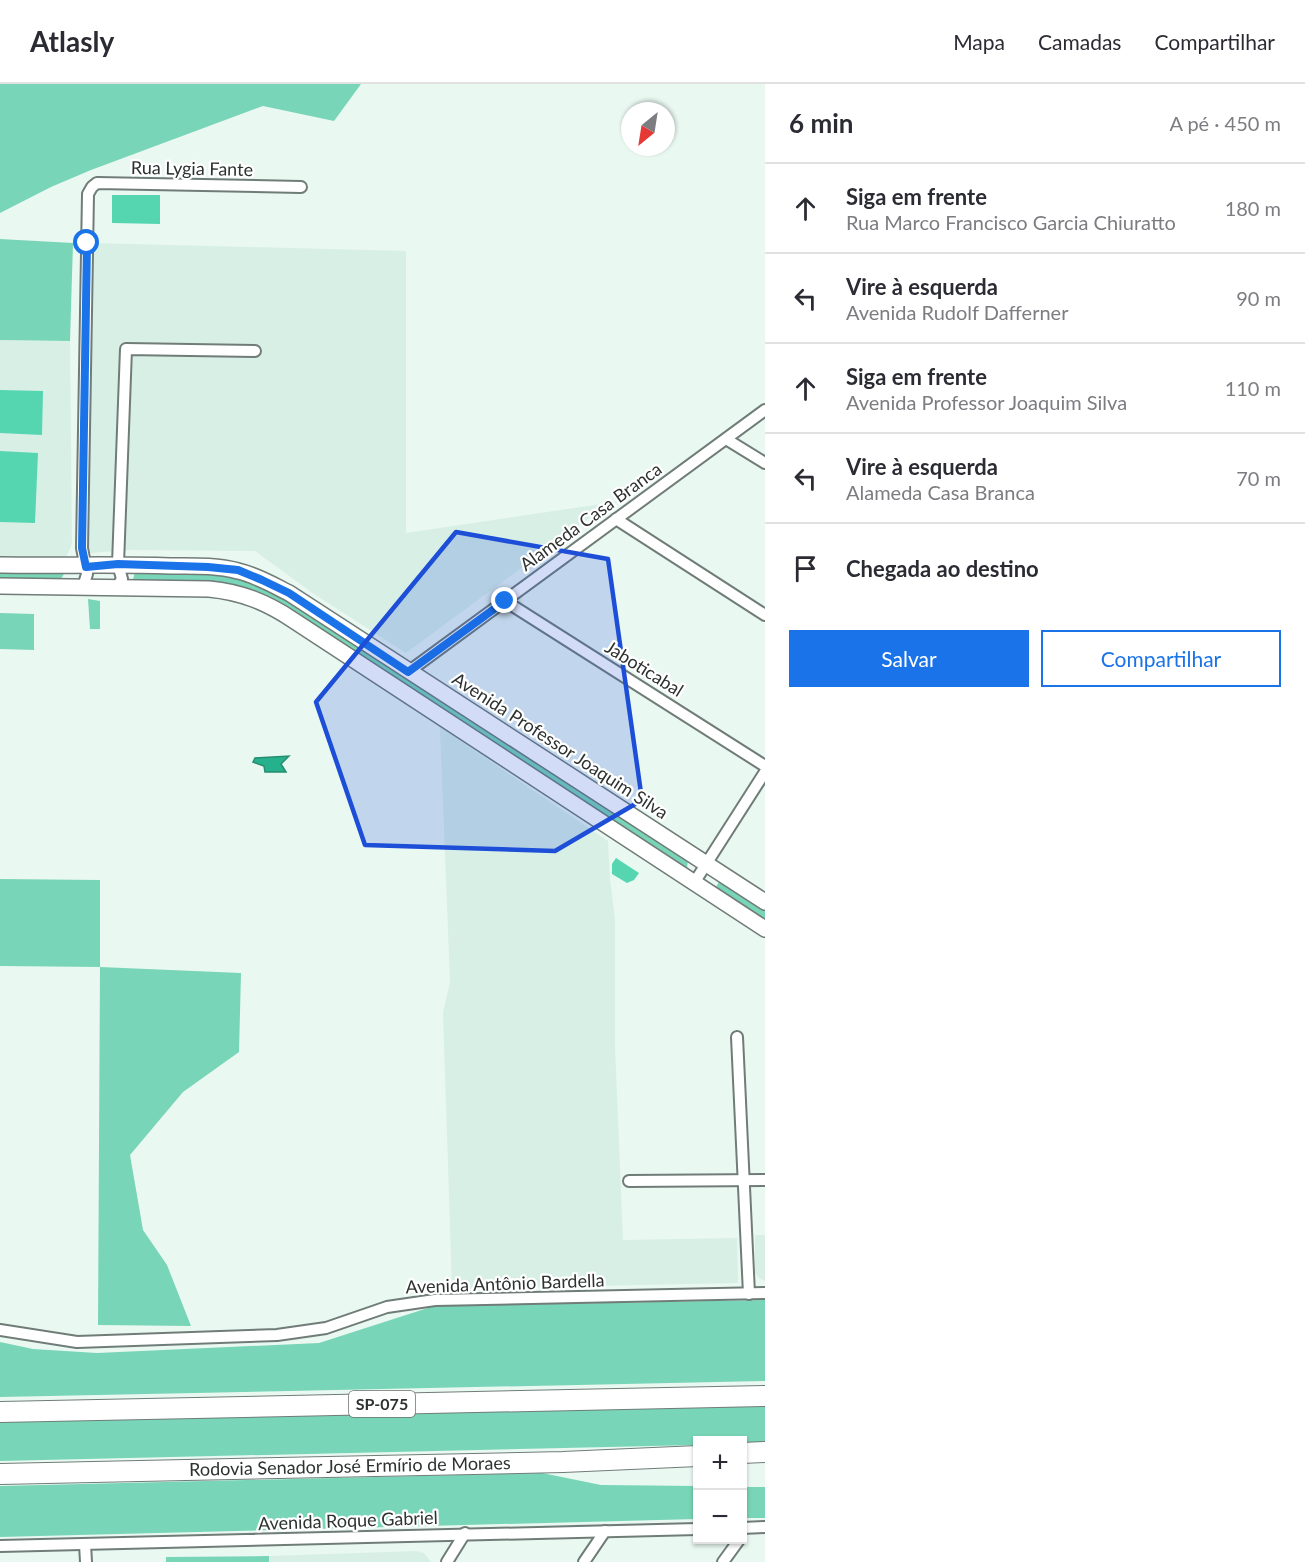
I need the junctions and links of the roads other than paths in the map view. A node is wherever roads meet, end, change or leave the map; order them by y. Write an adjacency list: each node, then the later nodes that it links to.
1 (301, 187): 9 (street, Rua Lygia Fante)
2 (255, 351): 7 (street)
3 (765, 410): 4 (street, Alameda Casa Branca)
4 (726, 439): 5 (street); 6 (street, Alameda Casa Branca)
5 (765, 463)
6 (616, 519): 13 (street, Alameda Casa Branca); 14 (street)
7 (118, 564): 9 (main road, Avenida Professor Joaquim Silva); 12 (street); 15 (main road, Avenida Professor Joaquim Silva)
8 (0, 565): 9 (main road, Avenida Professor Joaquim Silva)
9 (79, 567): 11 (street); 11 (street)
10 (0, 586): 11 (main road)
11 (76, 586): 12 (main road)
12 (117, 587): 19 (main road)
13 (505, 601): 15 (street, Alameda Casa Branca); 16 (street, Jaboticabal)
14 (765, 615)
15 (408, 672): 18 (main road, Avenida Professor Joaquim Silva)
16 (765, 766)
17 (765, 772): 18 (street)
18 (706, 864): 19 (street); 20 (main road, Avenida Professor Joaquim Silva)
19 (694, 883): 21 (main road)
20 (765, 902)
21 (765, 929)
22 (737, 1037): 23 (street)
23 (744, 1180): 24 (street); 25 (street); 27 (street)
24 (765, 1180)
25 (629, 1181)
26 (765, 1293): 27 (street, Avenida Antônio Bardella)
27 (749, 1294): 28 (street, Avenida Antônio Bardella)
28 (0, 1330)
29 (765, 1396): 30 (highway, SP-075)
30 (0, 1412)
31 (765, 1452): 32 (highway)
32 (747, 1453)
33 (693, 1456): 34 (highway, Rodovia Senador José Ermírio de Moraes)
34 (0, 1474)
35 (763, 1528): 37 (street)
36 (693, 1529): 38 (street, Avenida Roque Gabriel)
37 (747, 1530)
38 (605, 1531): 39 (street, Avenida Roque Gabriel); 45 (street)
39 (465, 1533): 40 (street, Avenida Roque Gabriel); 44 (street)
40 (85, 1544): 42 (street, Avenida Roque Gabriel); 43 (street)
41 (736, 1544): 46 (street)
42 (0, 1546)
43 (86, 1562)
44 (447, 1562)
45 (584, 1562)
46 (723, 1562)

